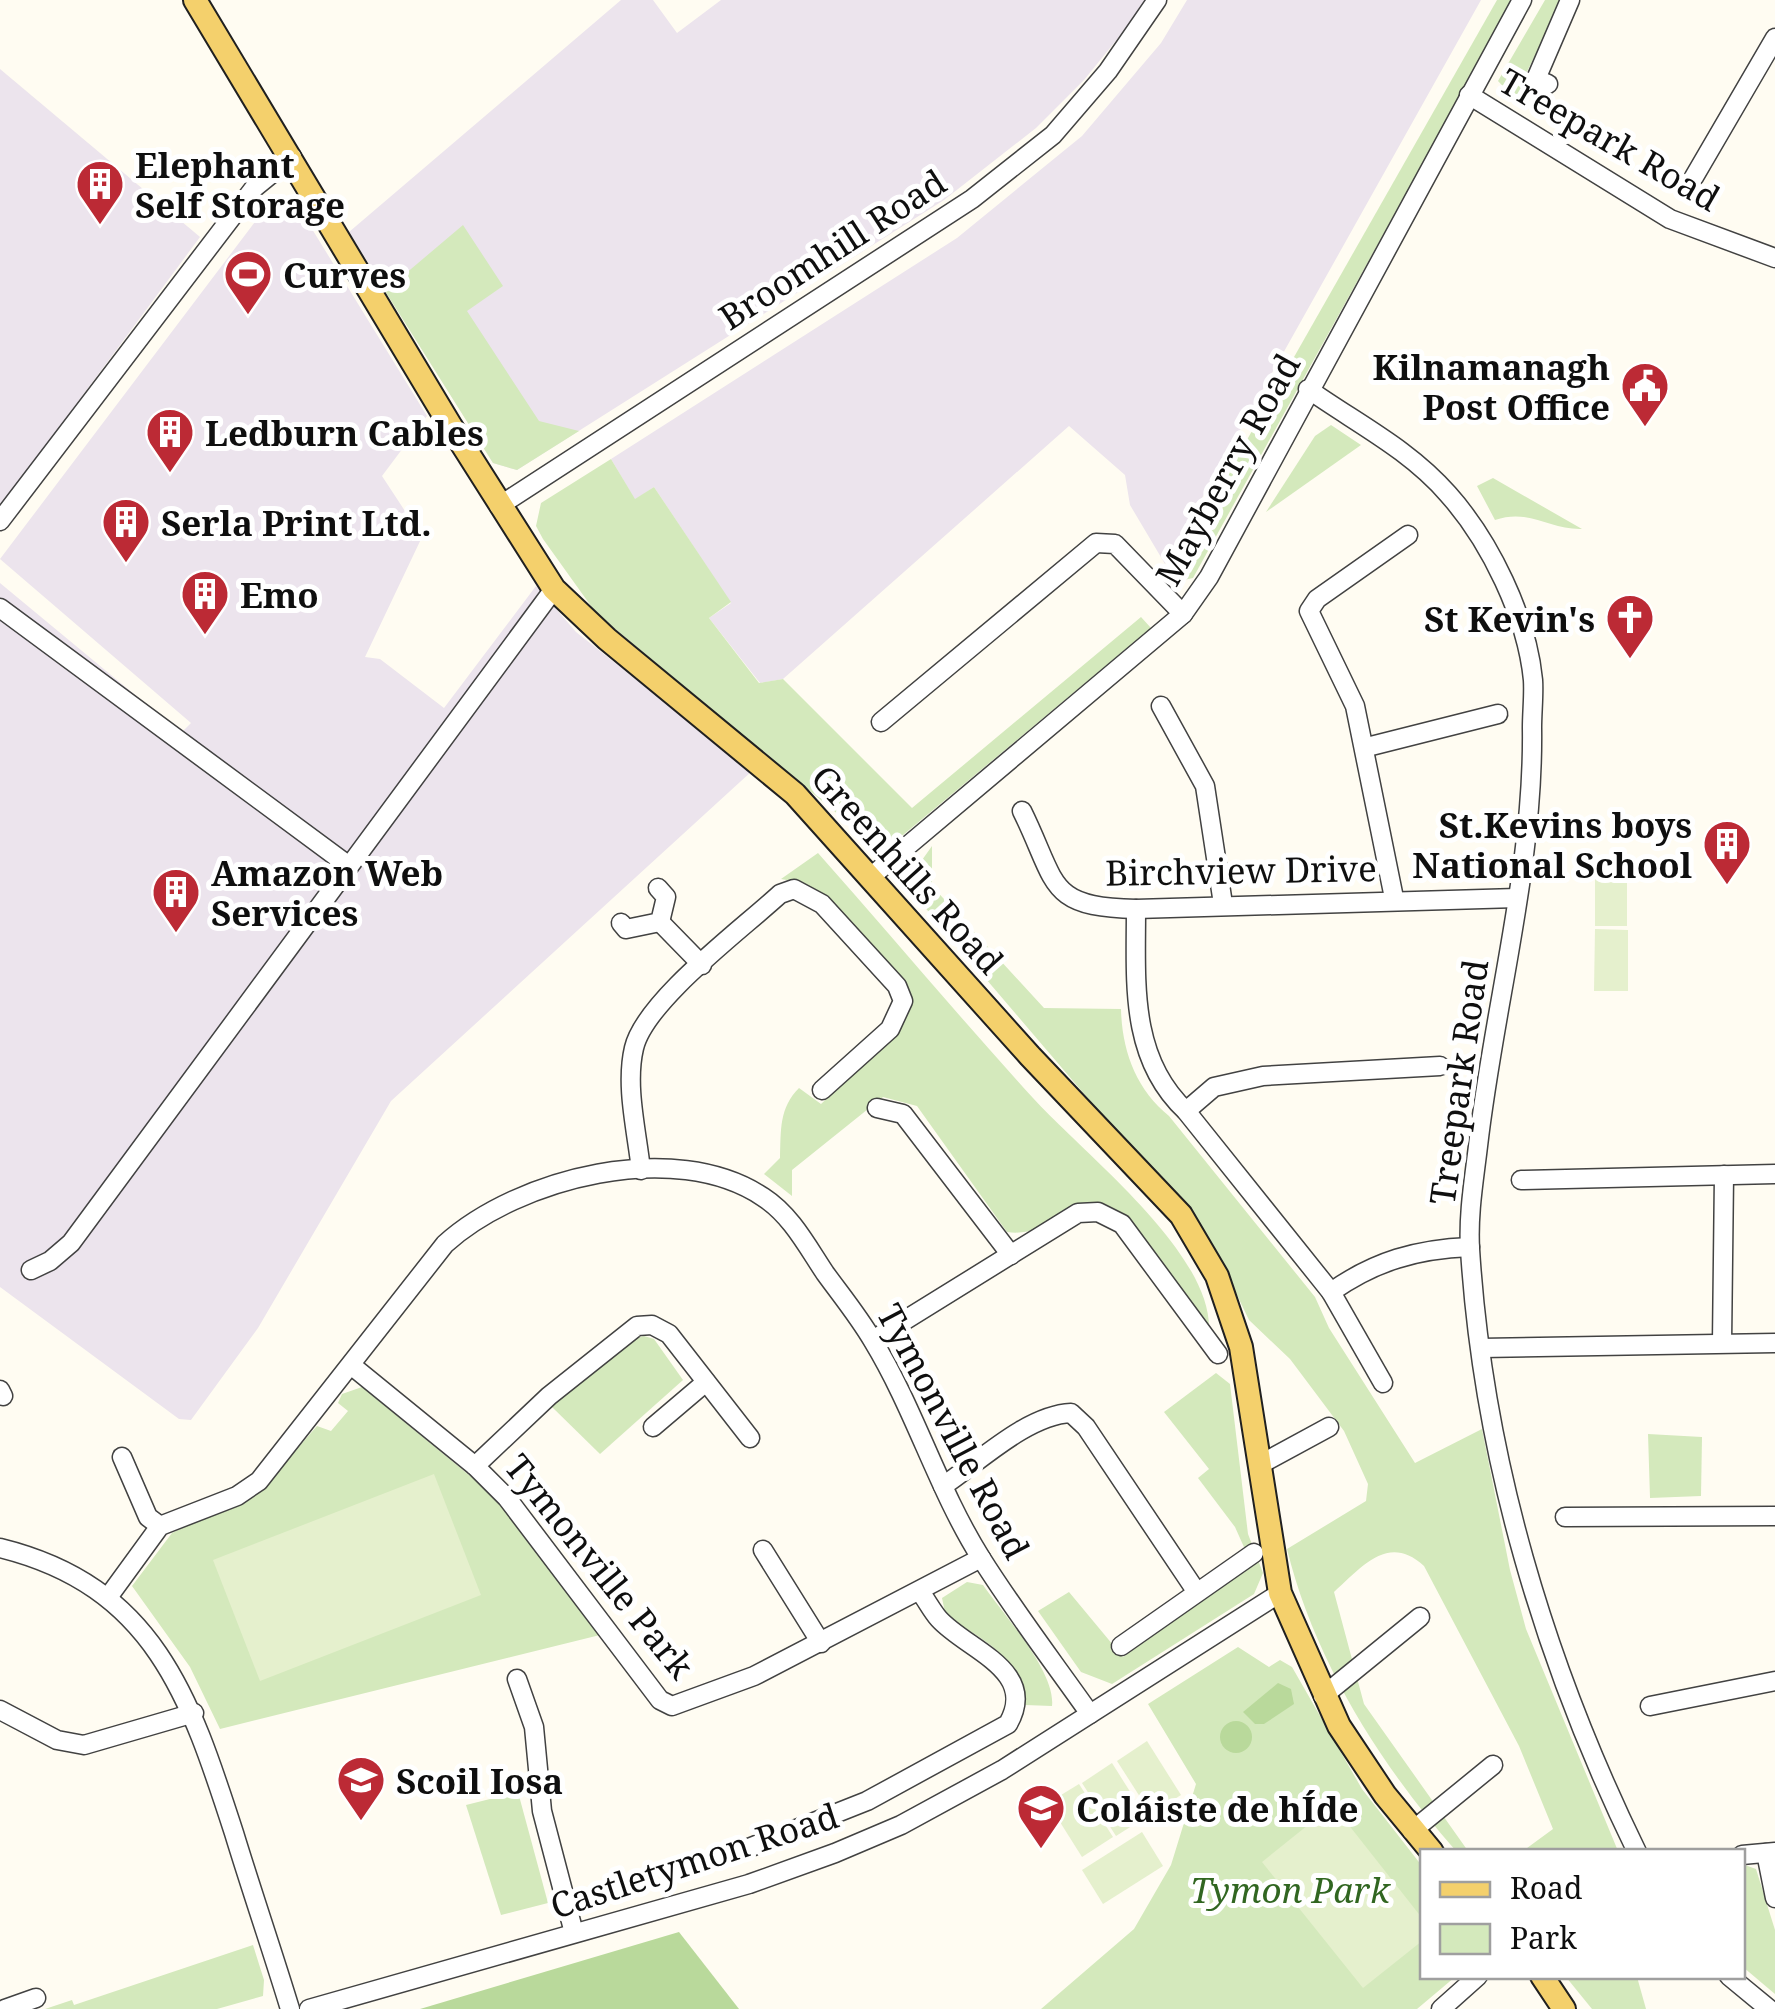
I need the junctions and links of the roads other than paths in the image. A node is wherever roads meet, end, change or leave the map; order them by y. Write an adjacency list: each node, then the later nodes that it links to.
1 (196, 0): 8 (main road, Greenhills Road)
2 (1157, 0): 12 (street, Broomhill Road)
3 (1522, 0): 7 (street, Mayberry Road)
4 (1570, 0): 6 (street)
5 (1775, 38): 9 (street)
6 (1548, 84)
7 (1469, 95): 10 (street, Treepark Road); 11 (street, Mayberry Road)
8 (292, 157): 12 (main road, Greenhills Road); 13 (street)
9 (1694, 177)
10 (1775, 258)
11 (1308, 389): 17 (street, Mayberry Road); 27 (street, Treepark Road)
12 (500, 506): 15 (main road, Greenhills Road)
13 (0, 522)
14 (1408, 535): 21 (street)
15 (554, 588): 23 (street); 24 (main road, Greenhills Road)
16 (0, 608): 23 (street)
17 (1183, 614): 20 (street); 24 (street, Mayberry Road)
18 (1161, 706): 28 (street)
19 (1498, 714): 21 (street)
20 (881, 722)
21 (1367, 746): 26 (street)
22 (1022, 812): 29 (street, Birchview Drive)
23 (349, 866): 43 (street)
24 (872, 875): 57 (main road, Greenhills Road)
25 (658, 888): 30 (street)
26 (1394, 898): 27 (street, Birchview Drive); 28 (street, Birchview Drive)
27 (1517, 898): 41 (street, Treepark Road)
28 (1223, 904): 29 (street, Birchview Drive)
29 (1136, 909): 36 (street)
30 (660, 922): 31 (street); 32 (street)
31 (621, 923)
32 (702, 965): 34 (street); 37 (street)
33 (1440, 1066): 36 (street)
34 (822, 1090)
35 (877, 1108): 42 (street)
36 (1186, 1110): 44 (street)
37 (641, 1170): 45 (street, Tymonville Road); 50 (street, Tymonville Road)
38 (1775, 1174): 39 (street)
39 (1724, 1175): 40 (street); 46 (street)
40 (1522, 1180)
41 (1470, 1247): 44 (street); 48 (street, Treepark Road)
42 (1011, 1254): 45 (street); 49 (street)
43 (31, 1270)
44 (1332, 1292): 52 (street)
45 (873, 1340): 59 (street, Tymonville Road)
46 (1722, 1343): 47 (street); 48 (street)
47 (1775, 1343)
48 (1482, 1348): 84 (street, Treepark Road)
49 (1218, 1354)
50 (350, 1365): 58 (street, Tymonville Park); 62 (street, Tymonville Road)
51 (706, 1382): 53 (street); 55 (street); 58 (street)
52 (1383, 1382)
53 (653, 1427)
54 (1329, 1427): 57 (street)
55 (750, 1438)
56 (122, 1457): 62 (street)
57 (1259, 1465): 69 (main road, Greenhills Road)
58 (475, 1466): 72 (street, Tymonville Park)
59 (944, 1486): 66 (street, Tymonville Road); 68 (street)
60 (1775, 1516): 61 (street)
61 (1564, 1517)
62 (160, 1526): 70 (street)
63 (0, 1548): 70 (street)
64 (763, 1550): 72 (street)
65 (1254, 1553): 68 (street)
66 (981, 1558): 67 (street, Tymonville Park); 80 (street, Tymonville Road)
67 (921, 1592): 72 (street, Tymonville Park); 85 (street)
68 (1196, 1592): 73 (street)
69 (1280, 1593): 76 (main road, Greenhills Road); 80 (street, Castletymon Road)
70 (109, 1596): 79 (street)
71 (1420, 1617): 76 (street)
72 (821, 1642)
73 (1121, 1646)
74 (517, 1679): 89 (street)
75 (1775, 1681): 77 (street)
76 (1323, 1696): 82 (main road, Greenhills Road)
77 (1650, 1706)
78 (0, 1710): 79 (street)
79 (194, 1713): 95 (street)
80 (1090, 1714): 89 (street, Castletymon Road)
81 (1493, 1765): 82 (street)
82 (1412, 1830): 83 (main road, Greenhills Road)
83 (1429, 1849)
84 (1635, 1849)
85 (741, 1851)
86 (1771, 1853): 87 (street); 88 (street)
87 (1745, 1855)
88 (1775, 1898)
89 (574, 1933): 96 (street, Castletymon Road)
90 (1475, 1979): 97 (street)
91 (1544, 1979): 98 (main road)
92 (1732, 1979): 99 (street)
93 (36, 1998): 94 (street)
94 (6, 2009)
95 (290, 2009)
96 (309, 2009)
97 (1441, 2009)
98 (1564, 2009)
99 (1768, 2009)

